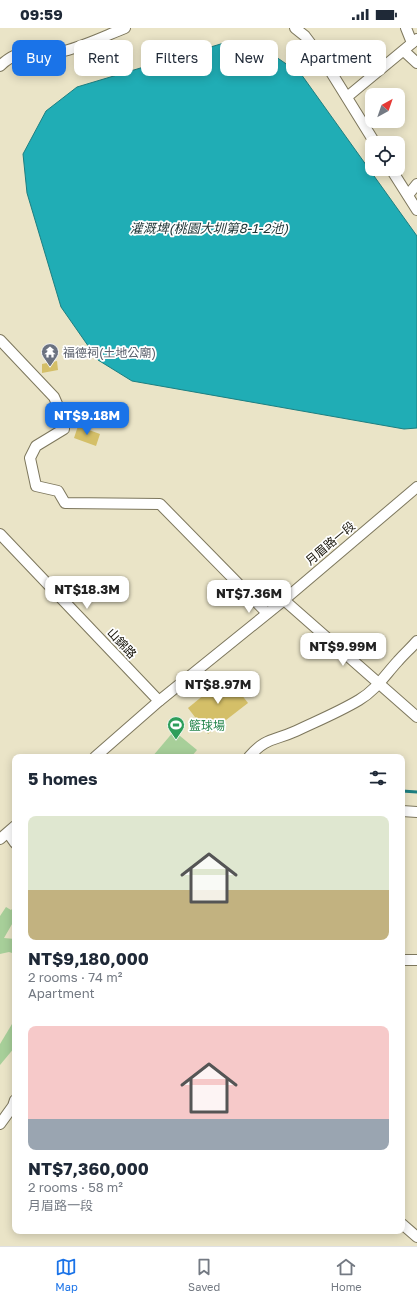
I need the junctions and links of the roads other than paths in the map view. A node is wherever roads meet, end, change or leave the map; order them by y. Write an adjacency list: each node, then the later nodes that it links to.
1 (125, 28): 7 (street)
2 (295, 28): 8 (street)
3 (406, 28): 4 (street)
4 (415, 41): 5 (street)
5 (404, 51): 6 (street); 8 (street)
6 (417, 63)
7 (0, 66)
8 (348, 97): 9 (street)
9 (371, 136)
10 (396, 176): 12 (street)
11 (417, 184): 12 (street)
12 (408, 196): 13 (street)
13 (417, 210)
14 (0, 340): 18 (street)
15 (417, 487): 17 (street, 月眉路一段)
16 (0, 534): 21 (street, 山錦路)
17 (284, 600): 18 (street, 月眉路一段); 20 (street)
18 (267, 613): 21 (street, 月眉路一段)
19 (417, 641): 20 (street)
20 (380, 685): 22 (street); 24 (street)
21 (159, 701): 23 (street, 月眉路一段)
22 (417, 717)
23 (98, 754)
24 (251, 754)
25 (405, 811): 26 (street)
26 (417, 812)
27 (405, 960): 28 (street)
28 (417, 960)
29 (12, 1107): 30 (street)
30 (0, 1124)
31 (405, 1227): 32 (street)
32 (417, 1237)

